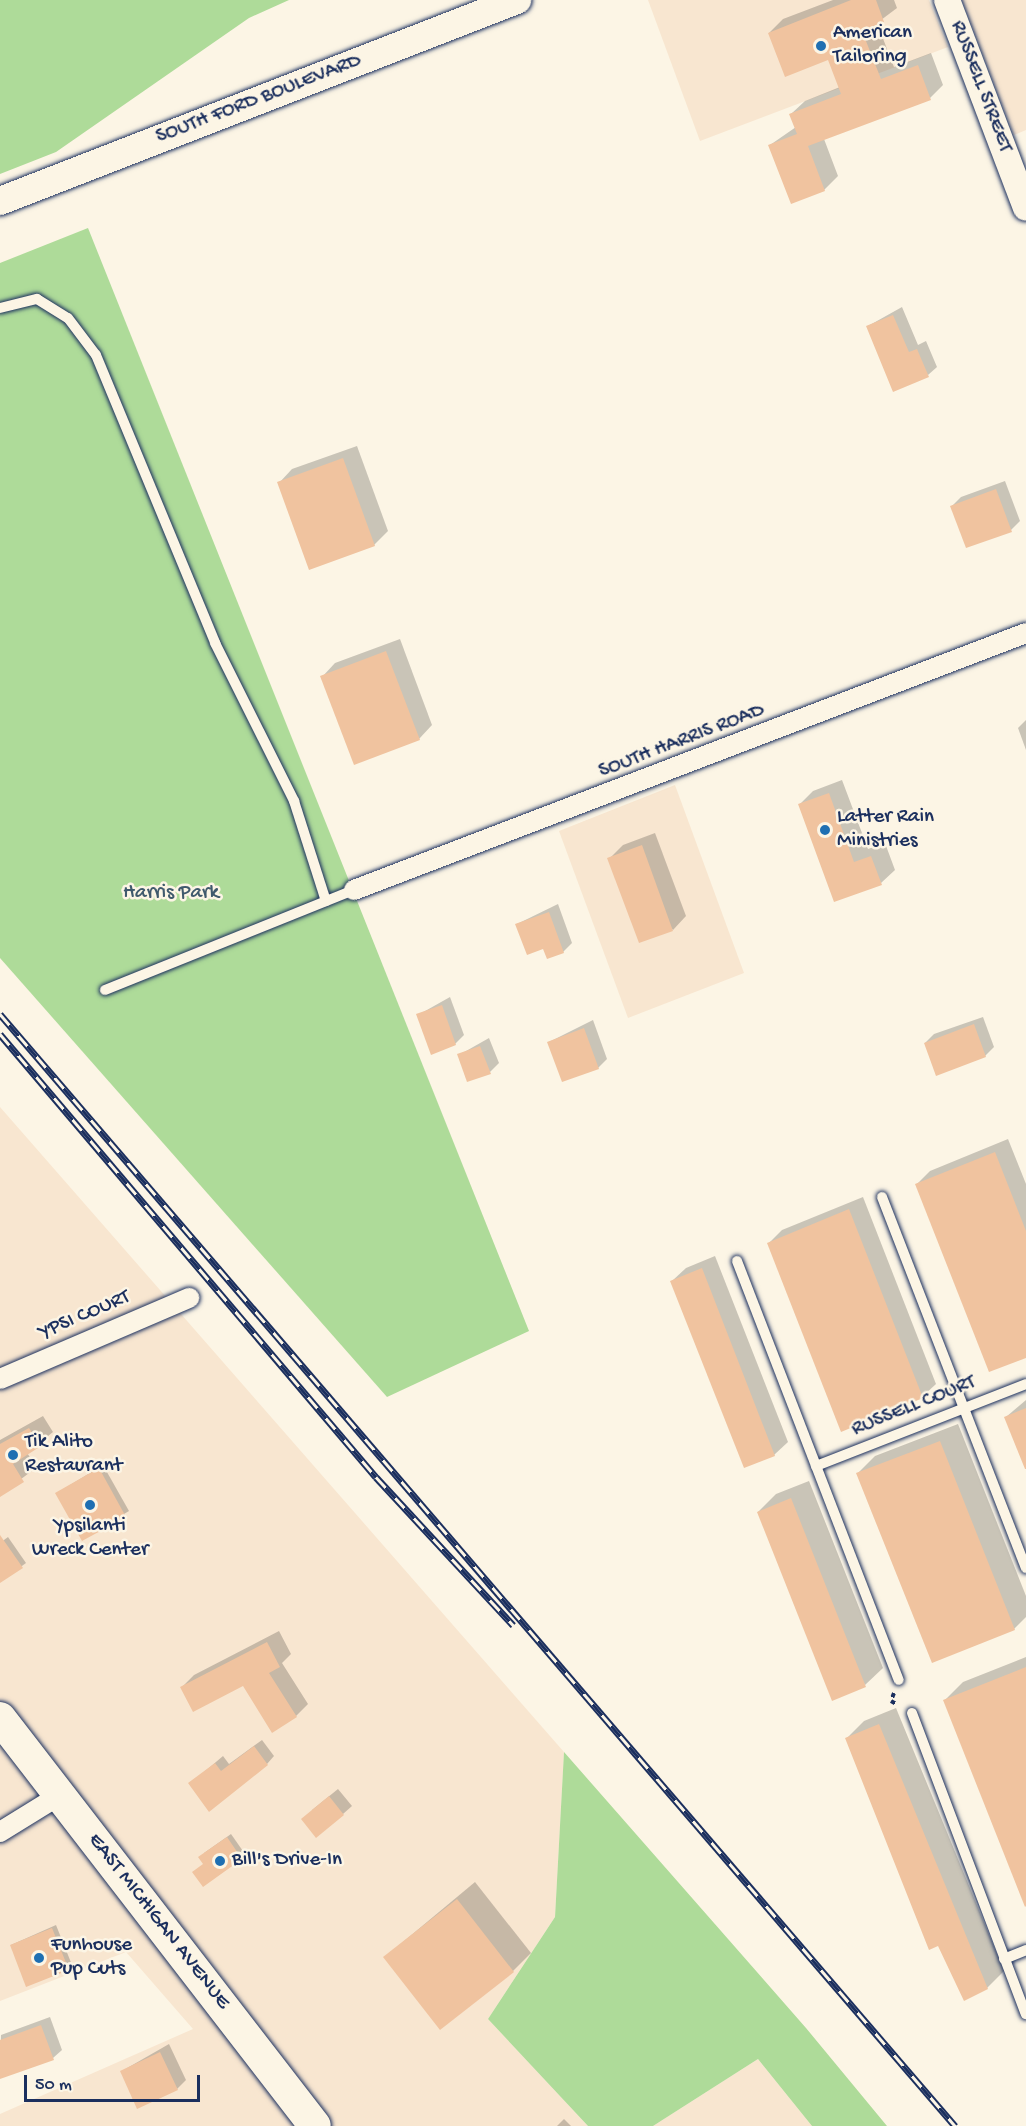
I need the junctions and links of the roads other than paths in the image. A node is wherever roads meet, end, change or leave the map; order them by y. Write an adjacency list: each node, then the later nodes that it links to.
1 (517, 0): 3 (main road, SOUTH FORD BOULEVARD)
2 (947, 0): 4 (street, RUSSELL STREET)
3 (0, 201)
4 (1026, 208)
5 (0, 308): 8 (lane)
6 (1026, 633): 7 (street, SOUTH HARRIS ROAD)
7 (354, 890): 8 (lane)
8 (326, 901): 9 (lane)
9 (105, 990)
10 (882, 1197): 15 (lane)
11 (737, 1261): 16 (lane)
12 (189, 1298): 13 (street, YPSI COURT)
13 (0, 1378)
14 (1026, 1384): 15 (lane, RUSSELL COURT)
15 (963, 1409): 16 (lane, RUSSELL COURT); 17 (lane)
16 (816, 1466): 18 (lane)
17 (1026, 1568)
18 (899, 1680)
19 (912, 1713): 24 (lane)
20 (0, 1718): 21 (main road, EAST MICHIGAN AVENUE)
21 (60, 1795): 22 (street); 26 (main road, EAST MICHIGAN AVENUE)
22 (0, 1832)
23 (1026, 1950): 24 (lane)
24 (1004, 1959): 25 (lane)
25 (1026, 2014)
26 (315, 2126)

